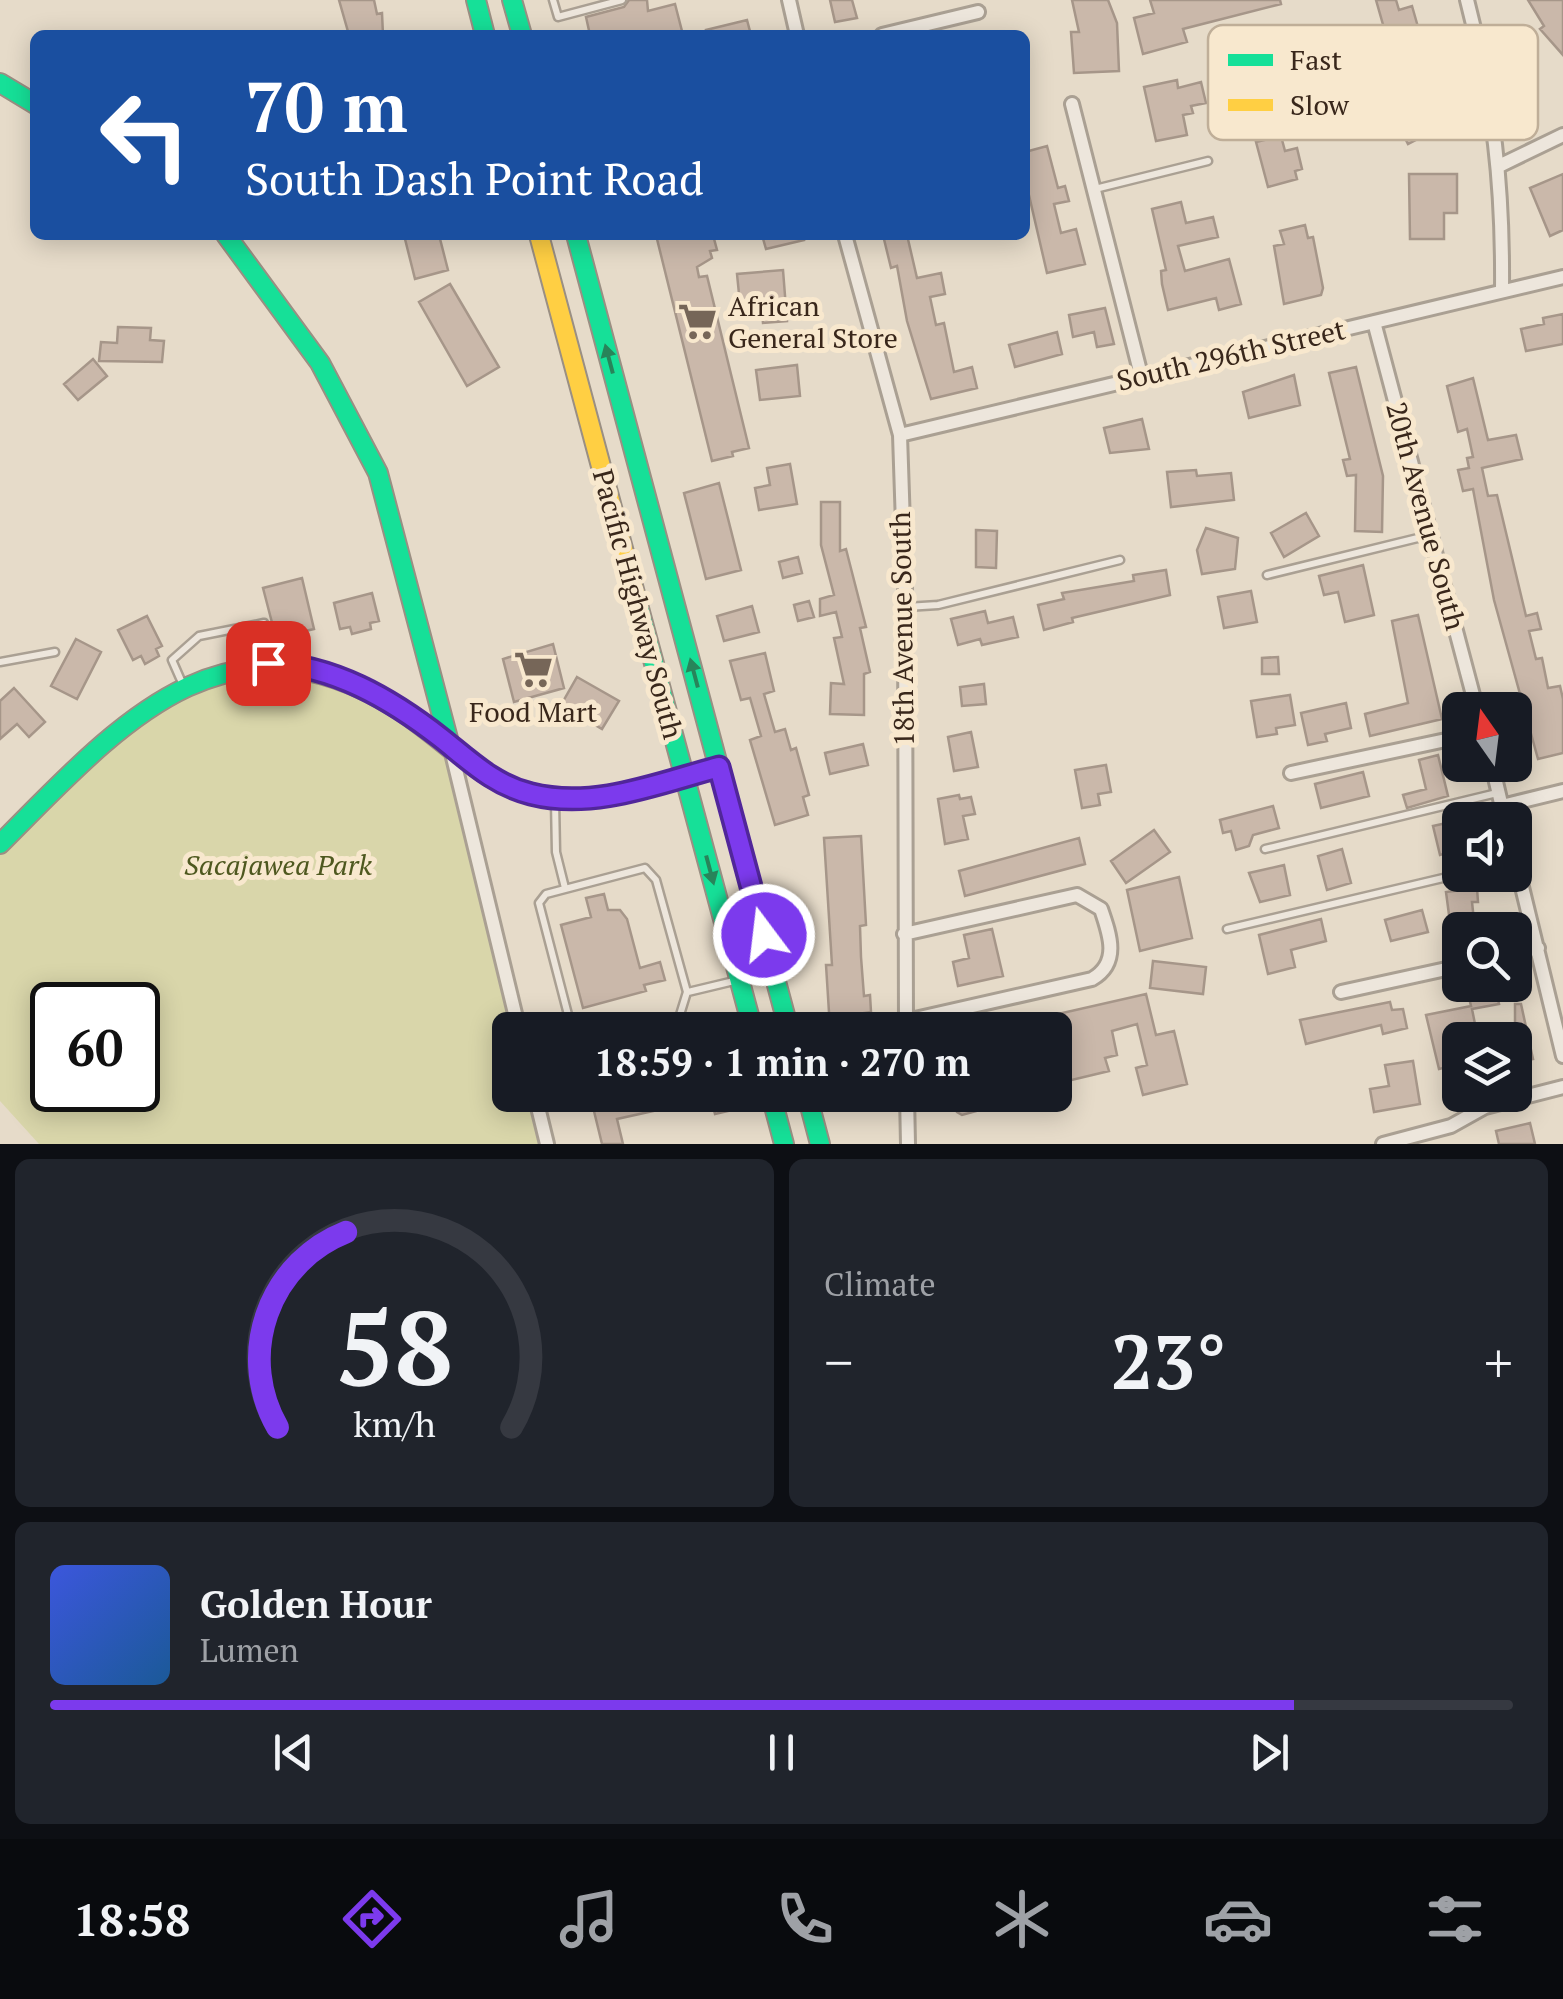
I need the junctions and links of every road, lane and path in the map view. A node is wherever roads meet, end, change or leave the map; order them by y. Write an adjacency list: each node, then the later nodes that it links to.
1 (476, 0): 9 (main road)
2 (510, 0): 10 (main road)
3 (554, 0): 4 (lane)
4 (622, 0)
5 (788, 0): 11 (street)
6 (1467, 0): 8 (street)
7 (978, 12): 12 (street)
8 (1474, 25)
9 (485, 30)
10 (520, 30)
11 (796, 30)
12 (903, 30)
13 (0, 83): 14 (main road)
14 (30, 101)
15 (1072, 104): 20 (street)
16 (1563, 135): 19 (street)
17 (1497, 140): 19 (street)
18 (1208, 161): 20 (lane)
19 (1501, 165): 26 (street)
20 (1094, 190): 28 (street)
21 (230, 240): 40 (main road)
22 (540, 240): 43 (main road, Pacific Highway South)
23 (577, 240): 41 (main road, Pacific Highway South, one-way to 23)
24 (845, 240): 29 (street, 18th Avenue South)
25 (1563, 277): 26 (street, South 296th Street)
26 (1502, 292): 27 (street, South 296th Street)
27 (1374, 322): 28 (street, South 296th Street); 30 (street, 20th Avenue South)
28 (1141, 375): 29 (street, South 296th Street)
29 (900, 435): 33 (street, 18th Avenue South)
30 (1431, 535): 32 (lane); 38 (street, 20th Avenue South)
31 (1120, 560): 33 (lane)
32 (1267, 574)
33 (905, 607): 54 (street, 18th Avenue South)
34 (55, 652): 35 (lane)
35 (0, 662)
36 (277, 663): 37 (main road); 37 (lane); 40 (main road)
37 (183, 686): 48 (main road)
38 (1473, 692)
39 (1442, 740): 42 (street)
40 (450, 746): 45 (main road); 61 (street)
41 (719, 767): 43 (main road); 65 (main road, Pacific Highway South)
42 (1291, 773)
43 (685, 776): 45 (main road); 58 (main road, Pacific Highway South, one-way to 58)
44 (1563, 790): 46 (street)
45 (555, 798): 51 (lane)
46 (1517, 802)
47 (1442, 817): 49 (lane)
48 (0, 844)
49 (1265, 849)
50 (1442, 878): 53 (lane)
51 (565, 888): 59 (lane); 62 (lane)
52 (1523, 892): 55 (street)
53 (1227, 929)
54 (904, 934): 66 (street, 18th Avenue South); 67 (street)
55 (1538, 948): 56 (street); 68 (street)
56 (1532, 949)
57 (1442, 970): 60 (street)
58 (740, 979): 59 (lane); 64 (main road, Pacific Highway South)
59 (687, 992): 63 (lane)
60 (1341, 992)
61 (515, 1012)
62 (567, 1012)
63 (680, 1012)
64 (749, 1012)
65 (784, 1012)
66 (906, 1012)
67 (960, 1012)
68 (1563, 1056)
69 (1563, 1087): 78 (street)
70 (539, 1112): 74 (street)
71 (775, 1112): 75 (main road)
72 (812, 1112): 76 (main road)
73 (907, 1112): 77 (street)
74 (547, 1144)
75 (784, 1144)
76 (820, 1144)
77 (908, 1144)
78 (1384, 1144)

